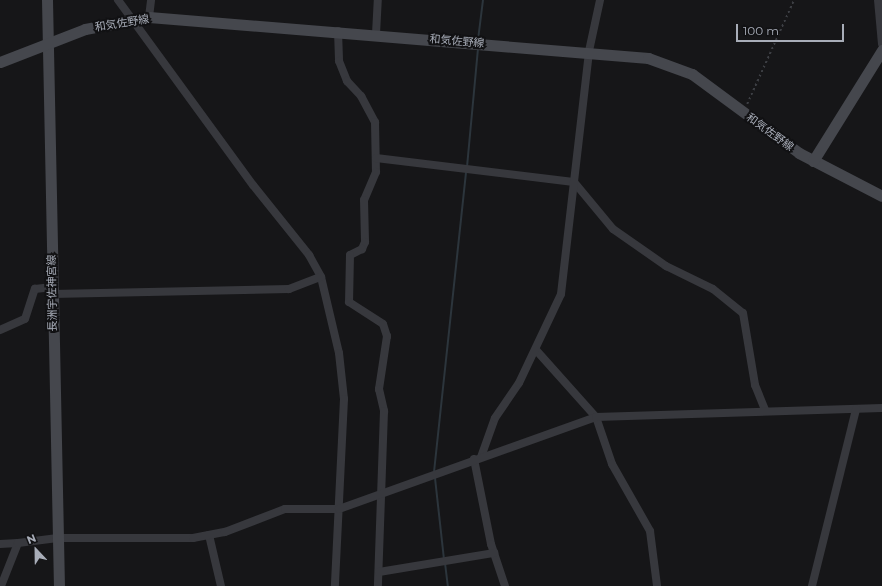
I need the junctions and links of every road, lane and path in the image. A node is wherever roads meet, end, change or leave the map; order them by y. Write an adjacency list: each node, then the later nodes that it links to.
1 (47, 0): 12 (main road, 長洲宇佐神宮線)
2 (118, 0): 9 (street)
3 (151, 0): 8 (street)
4 (378, 0): 11 (street)
5 (600, 0): 15 (street)
6 (794, 0): 17 (path)
7 (878, 0): 13 (street)
8 (149, 17): 9 (main road, 和気佐野線); 10 (main road, 和気佐野線)
9 (133, 19): 12 (main road, 和気佐野線); 22 (street)
10 (338, 31): 11 (main road, 和気佐野線); 18 (street)
11 (376, 34): 15 (main road, 和気佐野線)
12 (48, 43): 16 (main road, 和気佐野線); 23 (main road, 長洲宇佐神宮線)
13 (882, 44)
14 (882, 50): 19 (main road)
15 (589, 51): 17 (main road, 和気佐野線); 20 (street)
16 (0, 62)
17 (743, 113): 19 (main road, 和気佐野線)
18 (376, 158): 20 (street); 31 (street)
19 (813, 161): 21 (main road, 和気佐野線)
20 (574, 182): 25 (street); 28 (street)
21 (882, 196)
22 (321, 277): 23 (street); 32 (street)
23 (52, 291): 24 (street); 34 (main road, 長洲宇佐神宮線)
24 (0, 330)
25 (536, 350): 29 (street); 30 (street)
26 (856, 408): 27 (street); 28 (street); 46 (street)
27 (882, 408)
28 (766, 410): 29 (street)
29 (596, 417): 30 (street); 45 (street)
30 (478, 458): 31 (street); 37 (street)
31 (381, 495): 32 (street); 38 (street)
32 (339, 509): 33 (street); 42 (street)
33 (209, 535): 34 (street); 41 (street)
34 (58, 538): 35 (street); 40 (main road, 長洲宇佐神宮線)
35 (18, 543): 36 (street); 39 (street)
36 (0, 544)
37 (494, 553): 38 (street); 44 (street)
38 (379, 572): 43 (street)
39 (1, 586)
40 (59, 586)
41 (221, 586)
42 (335, 586)
43 (378, 586)
44 (505, 586)
45 (657, 586)
46 (812, 586)

